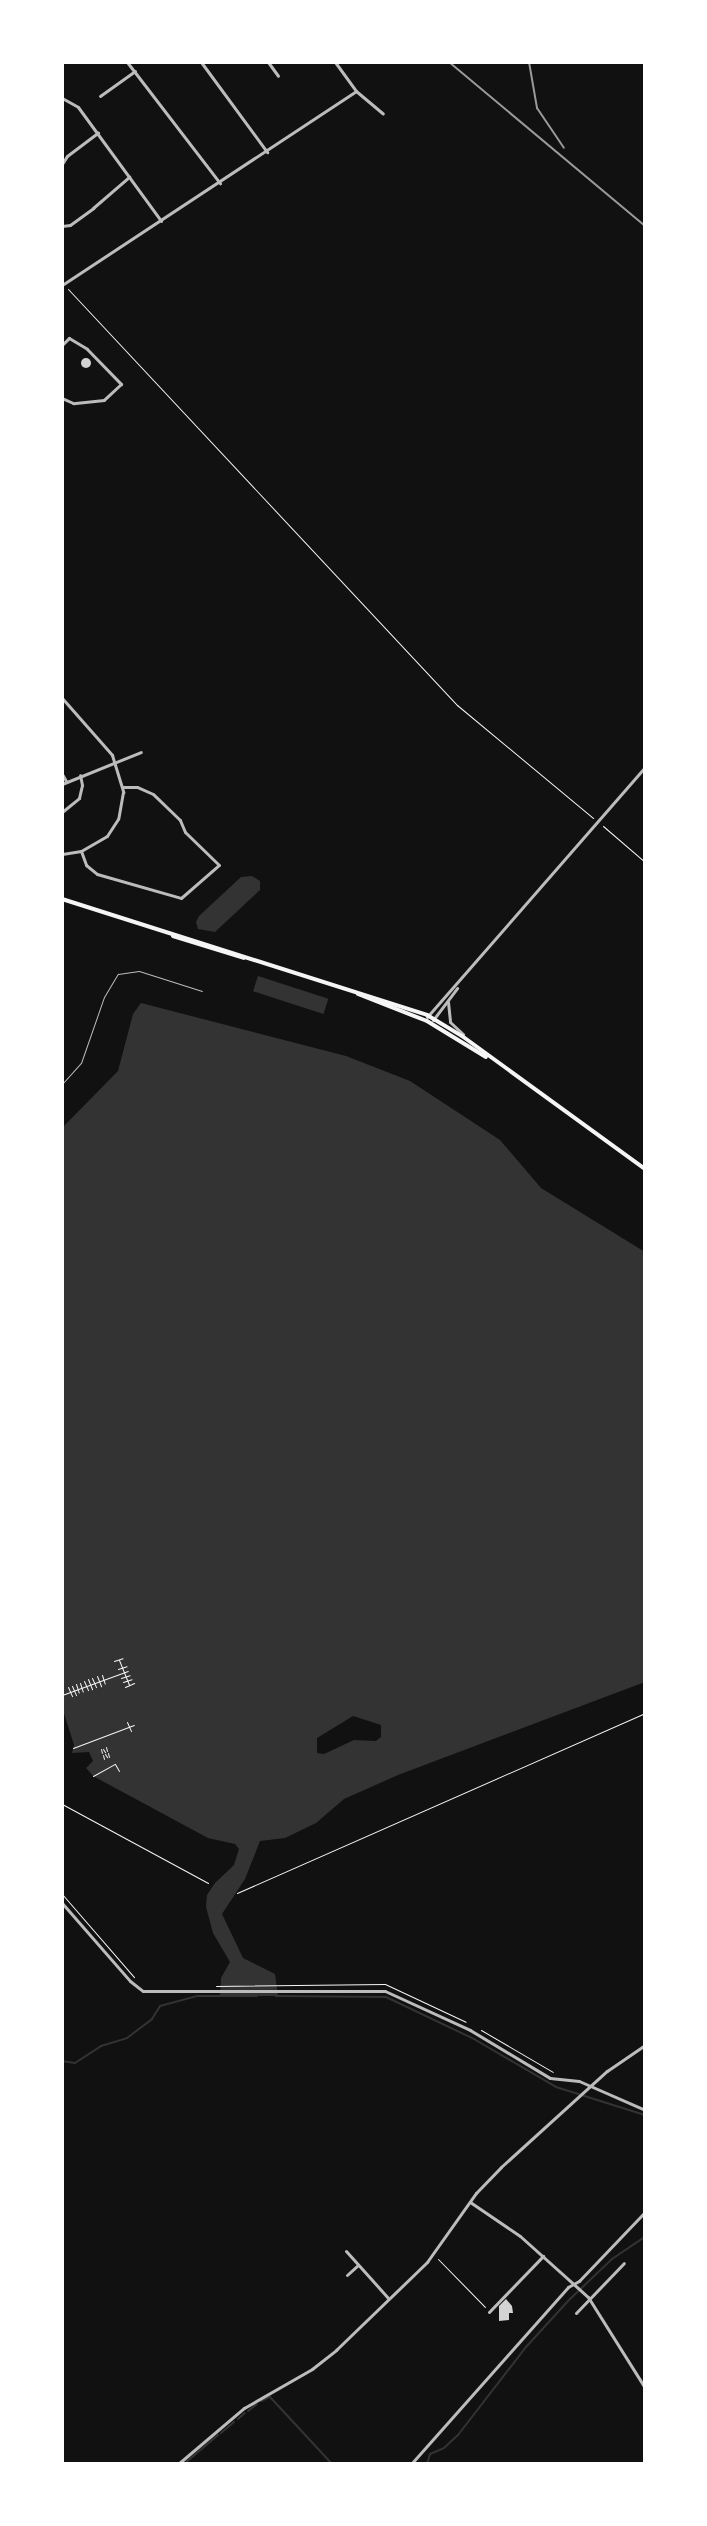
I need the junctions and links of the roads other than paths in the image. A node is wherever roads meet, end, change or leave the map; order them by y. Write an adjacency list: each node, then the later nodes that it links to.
1 (127, 62): 5 (street)
2 (201, 62): 12 (street)
3 (268, 62): 6 (street)
4 (335, 62): 7 (street)
5 (135, 71): 8 (street); 15 (street)
6 (278, 76)
7 (356, 91): 10 (street); 12 (street)
8 (100, 96)
9 (62, 98): 11 (street)
10 (383, 114)
11 (98, 133): 13 (street); 14 (street)
12 (267, 152): 15 (street)
13 (62, 164)
14 (129, 177): 16 (street); 17 (street)
15 (220, 183): 16 (street)
16 (161, 221): 18 (street)
17 (62, 226)
18 (62, 285)
19 (62, 345): 20 (street)
20 (62, 398)
21 (62, 698): 23 (street)
22 (141, 752): 23 (street)
23 (116, 762): 26 (street); 28 (street)
24 (645, 767): 33 (street)
25 (62, 774): 27 (street)
26 (80, 775): 27 (street); 29 (street)
27 (64, 783)
28 (123, 787): 30 (street); 30 (street)
29 (62, 812)
30 (81, 851): 31 (street)
31 (62, 854)
32 (63, 900): 36 (main road)
33 (458, 984): 35 (street); 36 (street)
34 (202, 991): 39 (lane)
35 (448, 1002): 36 (street); 37 (street)
36 (429, 1019): 37 (main road); 38 (main road)
37 (478, 1047): 38 (main road)
38 (508, 1071): 40 (main road)
39 (62, 1084)
40 (645, 1169)
41 (62, 1903): 43 (street)
42 (645, 2045): 43 (street)
43 (590, 2088): 44 (street); 45 (street)
44 (645, 2110)
45 (470, 2202): 48 (street); 54 (street)
46 (645, 2212): 52 (street)
47 (346, 2251): 50 (street)
48 (543, 2256): 52 (street); 55 (street)
49 (624, 2263): 53 (street)
50 (358, 2265): 51 (street); 54 (street)
51 (347, 2275)
52 (574, 2284): 53 (street); 59 (street)
53 (587, 2297): 56 (street); 57 (street)
54 (389, 2299): 58 (street)
55 (489, 2312)
56 (576, 2313)
57 (645, 2388)
58 (178, 2464)
59 (411, 2464)

